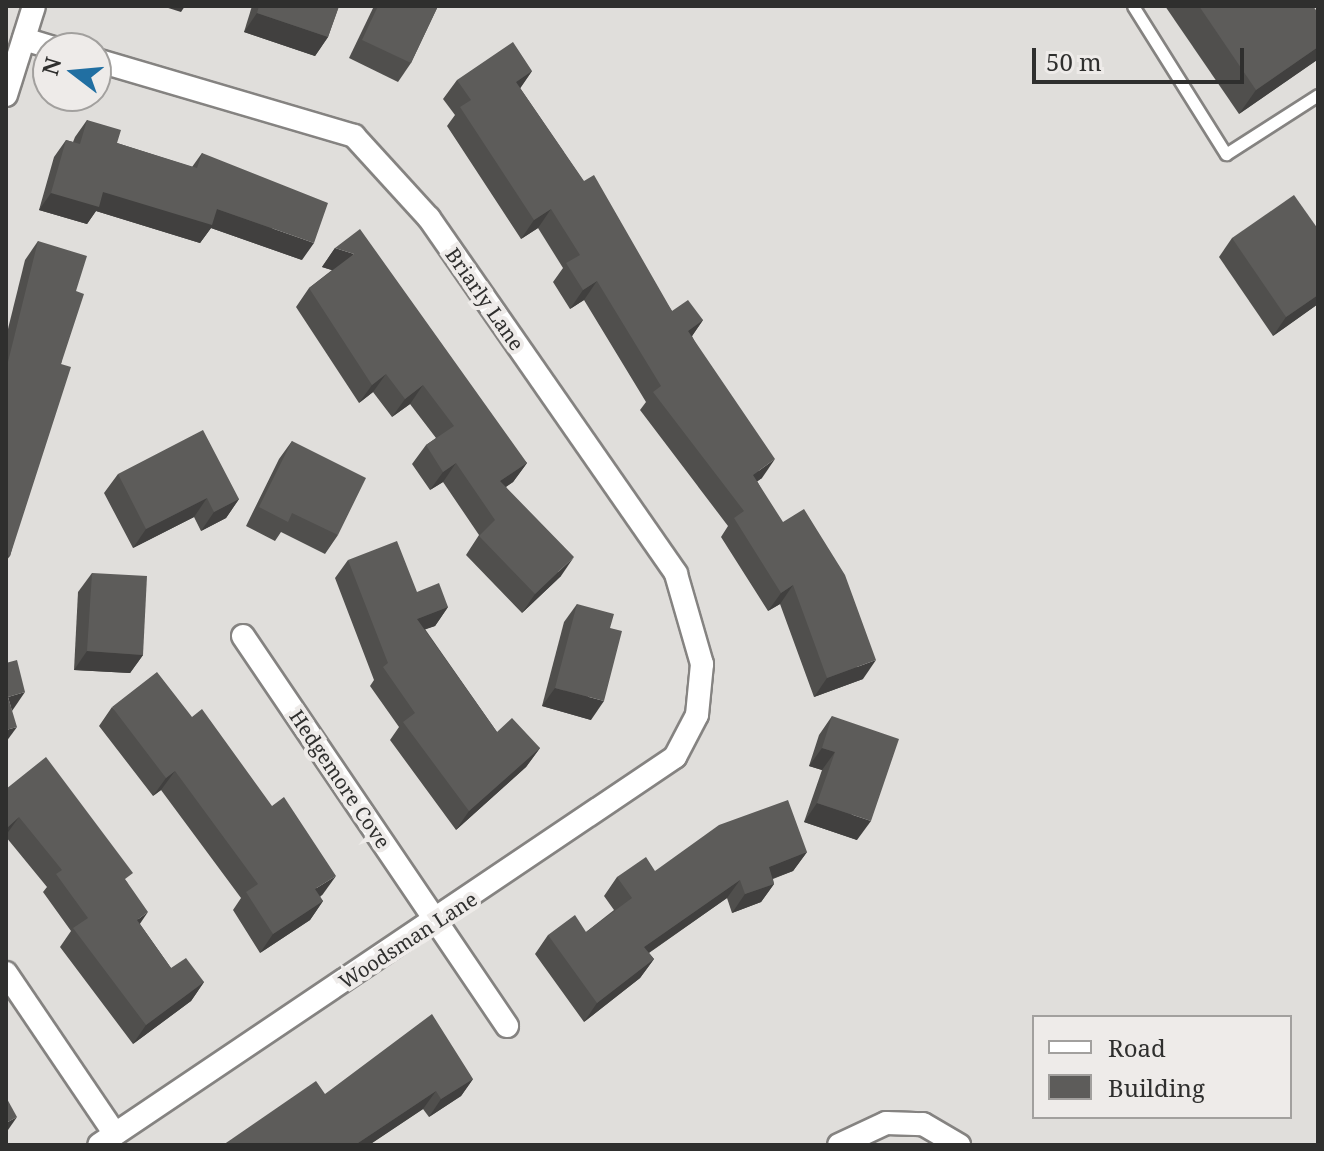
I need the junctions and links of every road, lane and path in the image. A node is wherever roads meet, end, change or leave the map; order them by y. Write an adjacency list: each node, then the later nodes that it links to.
1 (34, 6): 3 (street)
2 (1133, 6): 7 (lane)
3 (24, 39): 4 (street); 6 (street)
4 (32, 41)
5 (112, 65): 9 (street, Briarly Lane)
6 (6, 95)
7 (1318, 95)
8 (243, 636): 10 (street, Hedgemore Cove)
9 (697, 715): 10 (street, Woodsman Lane)
10 (437, 921): 12 (street, Hedgemore Cove); 13 (street, Woodsman Lane)
11 (6, 973): 13 (street)
12 (507, 1026)
13 (107, 1140)
14 (839, 1145): 15 (street)
15 (959, 1145)

